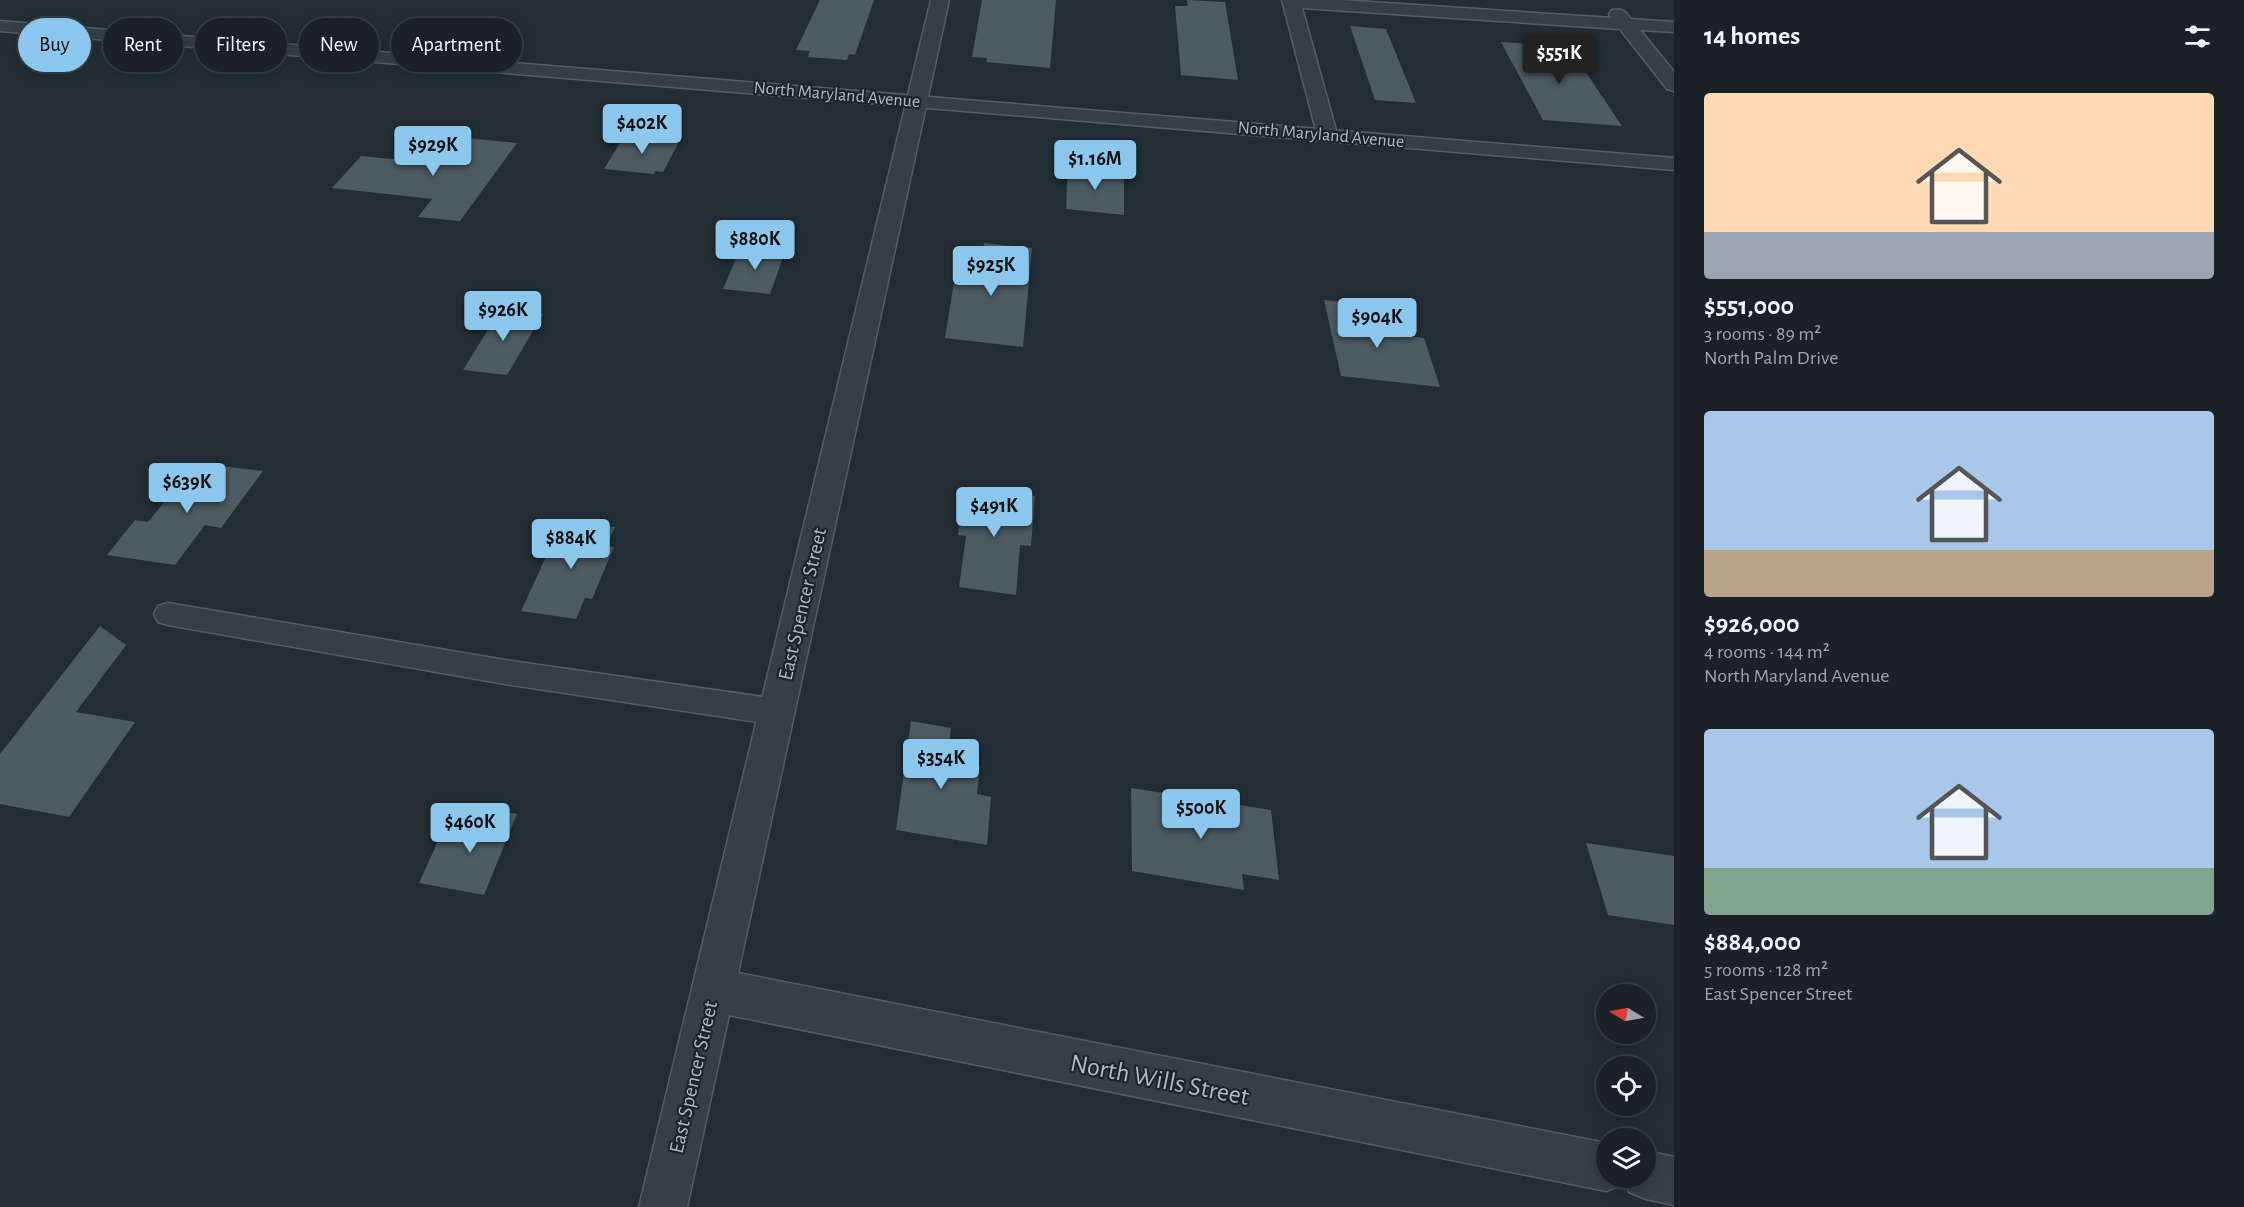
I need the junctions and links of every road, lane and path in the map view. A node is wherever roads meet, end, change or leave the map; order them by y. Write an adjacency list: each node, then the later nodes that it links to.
1 (940, 0): 8 (street, East Spencer Street)
2 (1607, 0): 4 (street)
3 (1291, 1): 4 (street); 9 (street)
4 (1626, 24): 6 (street); 7 (street)
5 (0, 26): 8 (street, North Maryland Avenue)
6 (1674, 27)
7 (1674, 85)
8 (917, 101): 9 (street, North Maryland Avenue); 12 (street, East Spencer Street)
9 (1327, 134): 10 (street, North Maryland Avenue)
10 (1674, 164)
11 (168, 614): 12 (lane)
12 (777, 712): 13 (street, East Spencer Street)
13 (713, 990): 14 (street, North Wills Street); 17 (street, East Spencer Street)
14 (1596, 1165)
15 (1656, 1177): 16 (street)
16 (1674, 1181)
17 (663, 1207)

